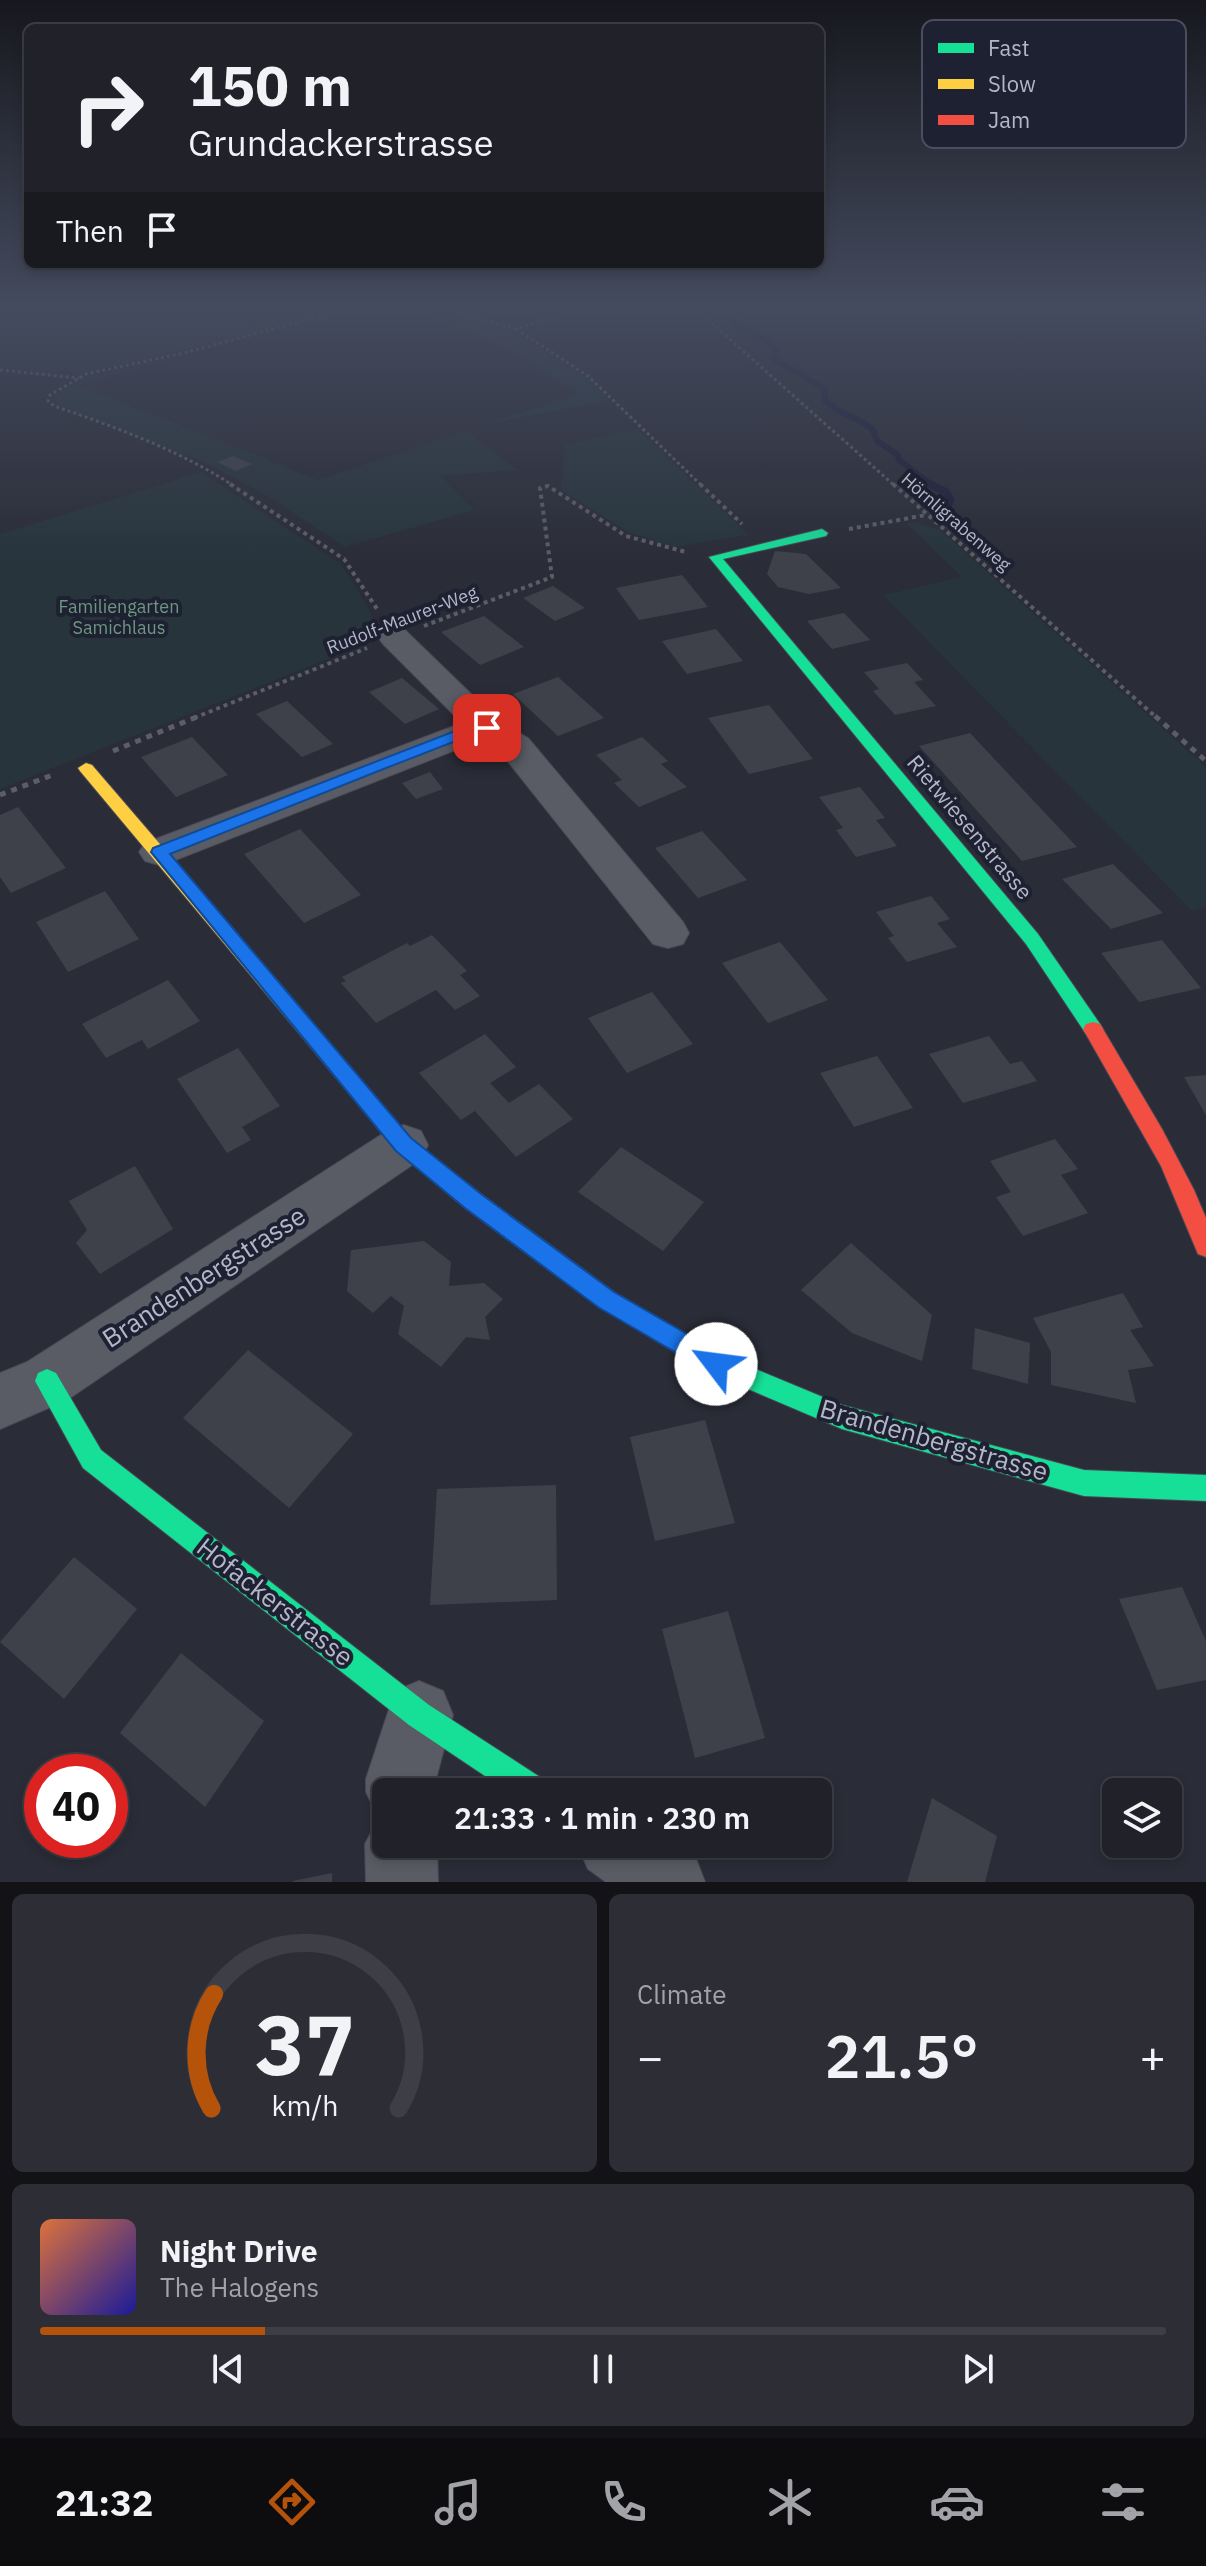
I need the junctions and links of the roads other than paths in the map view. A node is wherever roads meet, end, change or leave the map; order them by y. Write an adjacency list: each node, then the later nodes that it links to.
1 (822, 533): 8 (street, Rietwiesenstrasse)
2 (394, 637): 3 (street)
3 (487, 728): 5 (street); 6 (street)
4 (86, 768): 5 (street, Brandenbergstrasse)
5 (159, 852): 7 (street, Brandenbergstrasse)
6 (668, 933)
7 (404, 1145): 9 (street, Brandenbergstrasse); 11 (street, Brandenbergstrasse)
8 (1206, 1247)
9 (47, 1381): 10 (street, Brandenbergstrasse); 12 (street, Hofackerstrasse)
10 (0, 1401)
11 (1206, 1488)
12 (419, 1715): 13 (street); 14 (street, Hofackerstrasse)
13 (401, 1778)
14 (514, 1778)
15 (401, 1858): 17 (street)
16 (634, 1858): 18 (street)
17 (402, 1882)
18 (669, 1882)

